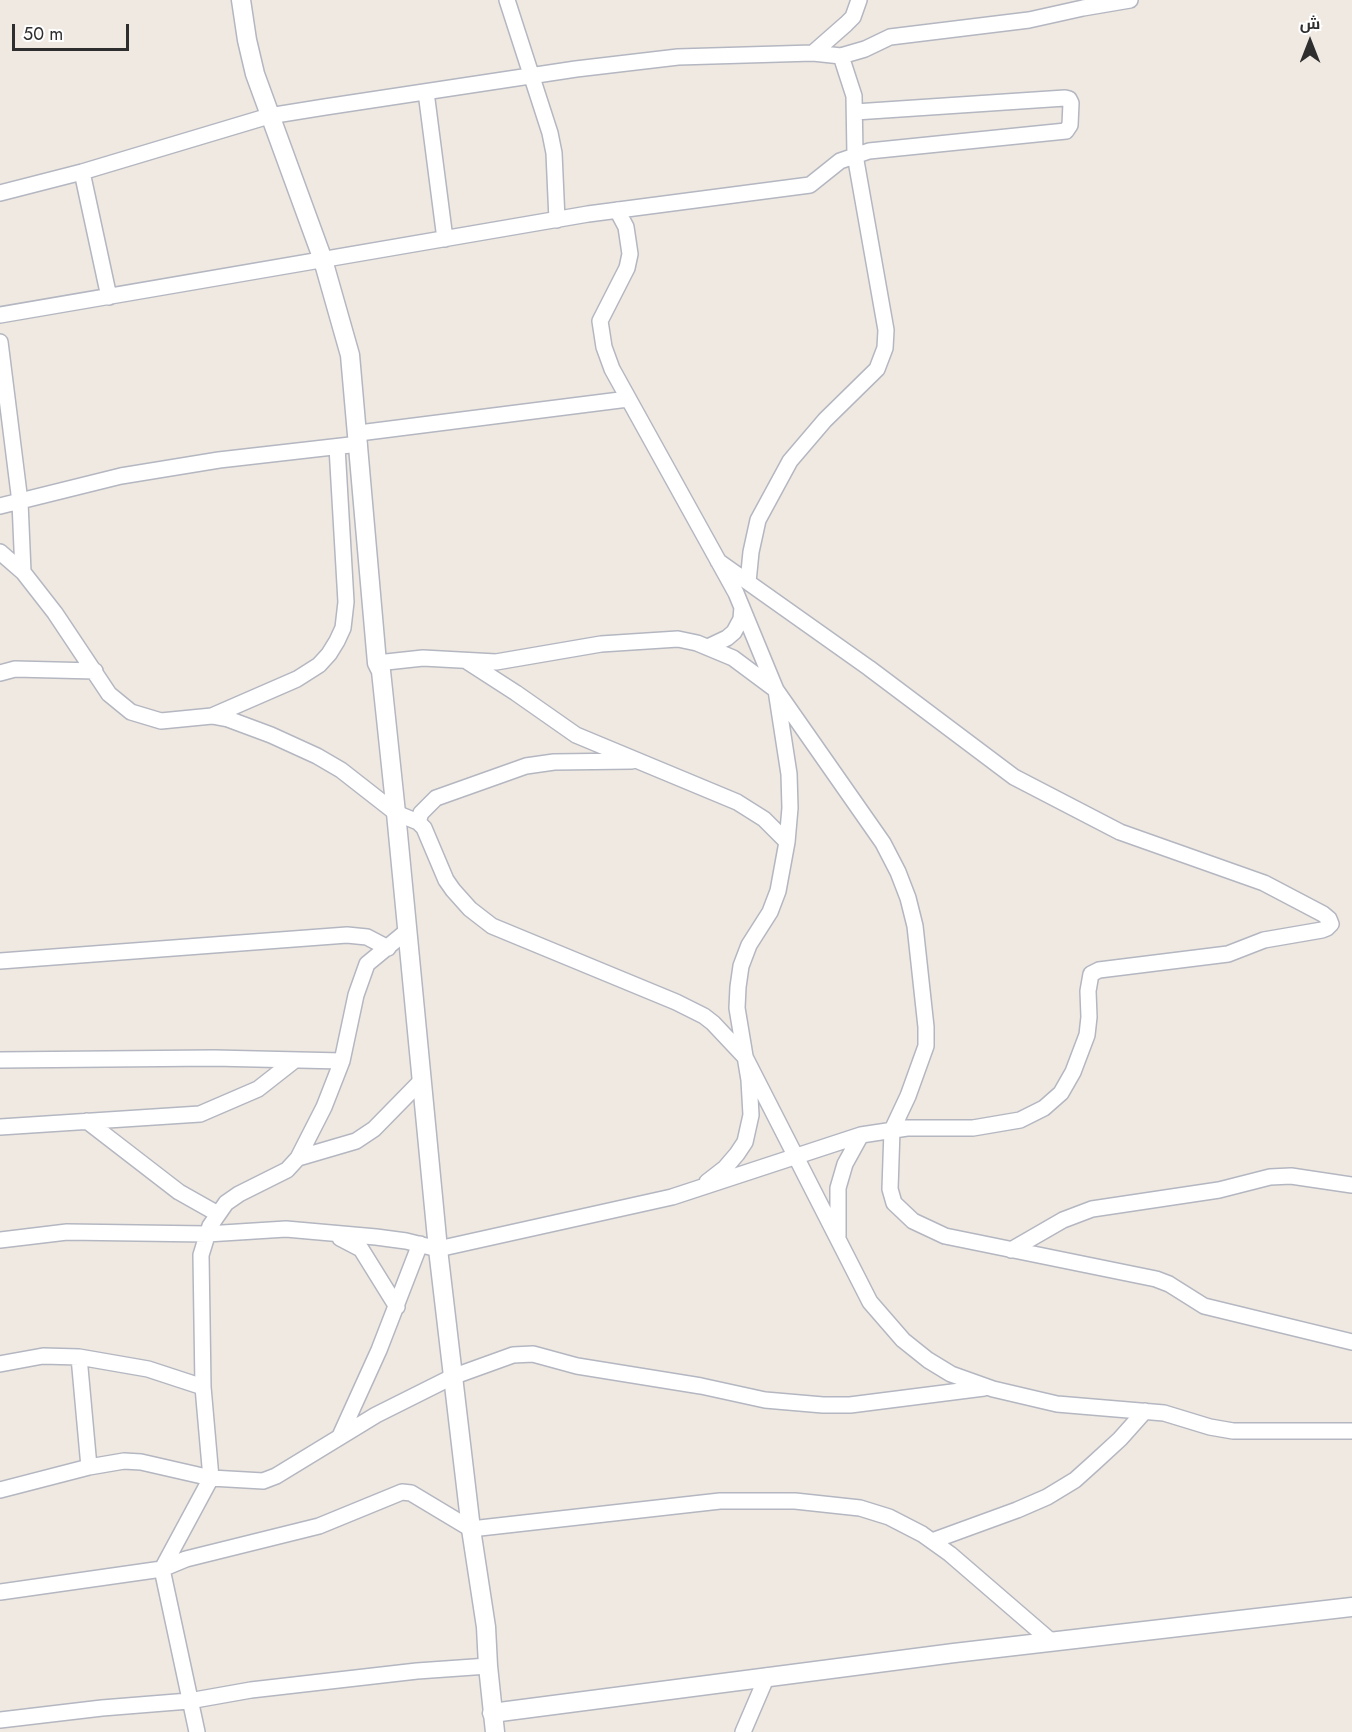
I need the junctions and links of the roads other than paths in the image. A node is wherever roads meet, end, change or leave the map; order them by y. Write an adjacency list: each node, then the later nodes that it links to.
1 (241, 0): 10 (street)
2 (507, 0): 7 (street)
3 (859, 0): 5 (street)
4 (1130, 0): 6 (street)
5 (813, 53): 6 (street); 7 (street)
6 (841, 56): 9 (street)
7 (532, 75): 8 (street); 15 (street)
8 (426, 92): 10 (street); 16 (street)
9 (855, 112): 11 (street); 11 (street)
10 (269, 116): 12 (street); 17 (street)
11 (855, 155): 14 (street); 29 (street)
12 (82, 172): 13 (street); 18 (street)
13 (0, 194)
14 (617, 210): 15 (street); 21 (street)
15 (557, 220): 16 (street)
16 (444, 239): 17 (street)
17 (323, 260): 18 (street); 22 (street)
18 (109, 297): 19 (street)
19 (0, 315)
20 (0, 342): 24 (street)
21 (628, 399): 22 (street); 27 (street)
22 (359, 439): 23 (street); 33 (street)
23 (338, 447): 24 (street); 37 (street)
24 (20, 502): 25 (street); 28 (street)
25 (0, 506)
26 (0, 552): 28 (street)
27 (718, 561): 29 (street); 30 (street)
28 (23, 572): 34 (street)
29 (748, 582): 52 (street)
30 (742, 607): 31 (street); 36 (street)
31 (708, 647): 32 (street); 36 (street)
32 (465, 661): 33 (street); 38 (street)
33 (377, 663): 39 (street)
34 (95, 672): 35 (street); 37 (street)
35 (0, 674)
36 (776, 690): 41 (street); 52 (street)
37 (212, 716): 39 (street)
38 (641, 761): 40 (street); 41 (street)
39 (396, 813): 40 (street); 42 (street)
40 (418, 822): 45 (street)
41 (787, 842): 45 (street)
42 (408, 931): 43 (street); 49 (street)
43 (388, 948): 44 (street); 48 (street)
44 (0, 961)
45 (744, 1057): 55 (street); 57 (street)
46 (0, 1060): 47 (street)
47 (295, 1060): 48 (street); 50 (street)
48 (342, 1061): 54 (street)
49 (422, 1080): 54 (street); 64 (street)
50 (87, 1121): 51 (street); 58 (street)
51 (0, 1127)
52 (892, 1130): 53 (street); 65 (street)
53 (861, 1135): 55 (street); 62 (street)
54 (298, 1158): 58 (street)
55 (795, 1158): 57 (street); 62 (street)
56 (1352, 1185): 65 (street)
57 (692, 1191): 64 (street)
58 (218, 1214): 60 (street)
59 (314, 1231): 60 (street); 63 (street); 66 (street)
60 (207, 1234): 61 (street); 71 (street)
61 (0, 1240)
62 (838, 1242): 72 (street)
63 (420, 1244): 64 (street); 66 (street)
64 (438, 1249): 70 (street)
65 (1011, 1250): 67 (street)
66 (397, 1307): 75 (street)
67 (1352, 1342)
68 (80, 1357): 69 (street); 71 (street); 76 (street)
69 (0, 1364)
70 (452, 1377): 72 (street); 75 (street); 79 (street)
71 (203, 1386): 77 (street)
72 (987, 1387): 73 (street)
73 (1145, 1411): 74 (street); 80 (street)
74 (1352, 1431)
75 (340, 1436): 77 (street)
76 (89, 1467): 77 (street); 78 (street)
77 (211, 1478): 81 (street)
78 (0, 1490)
79 (471, 1529): 80 (street); 81 (street); 85 (street)
80 (932, 1541): 84 (street)
81 (162, 1569): 82 (street); 87 (street)
82 (0, 1592)
83 (1352, 1607): 84 (street)
84 (1052, 1642): 86 (street)
85 (488, 1666): 87 (street); 88 (street)
86 (767, 1676): 88 (street); 92 (street)
87 (189, 1701): 89 (street); 90 (street)
88 (492, 1713): 91 (street)
89 (0, 1720)
90 (197, 1732)
91 (495, 1732)
92 (743, 1732)

